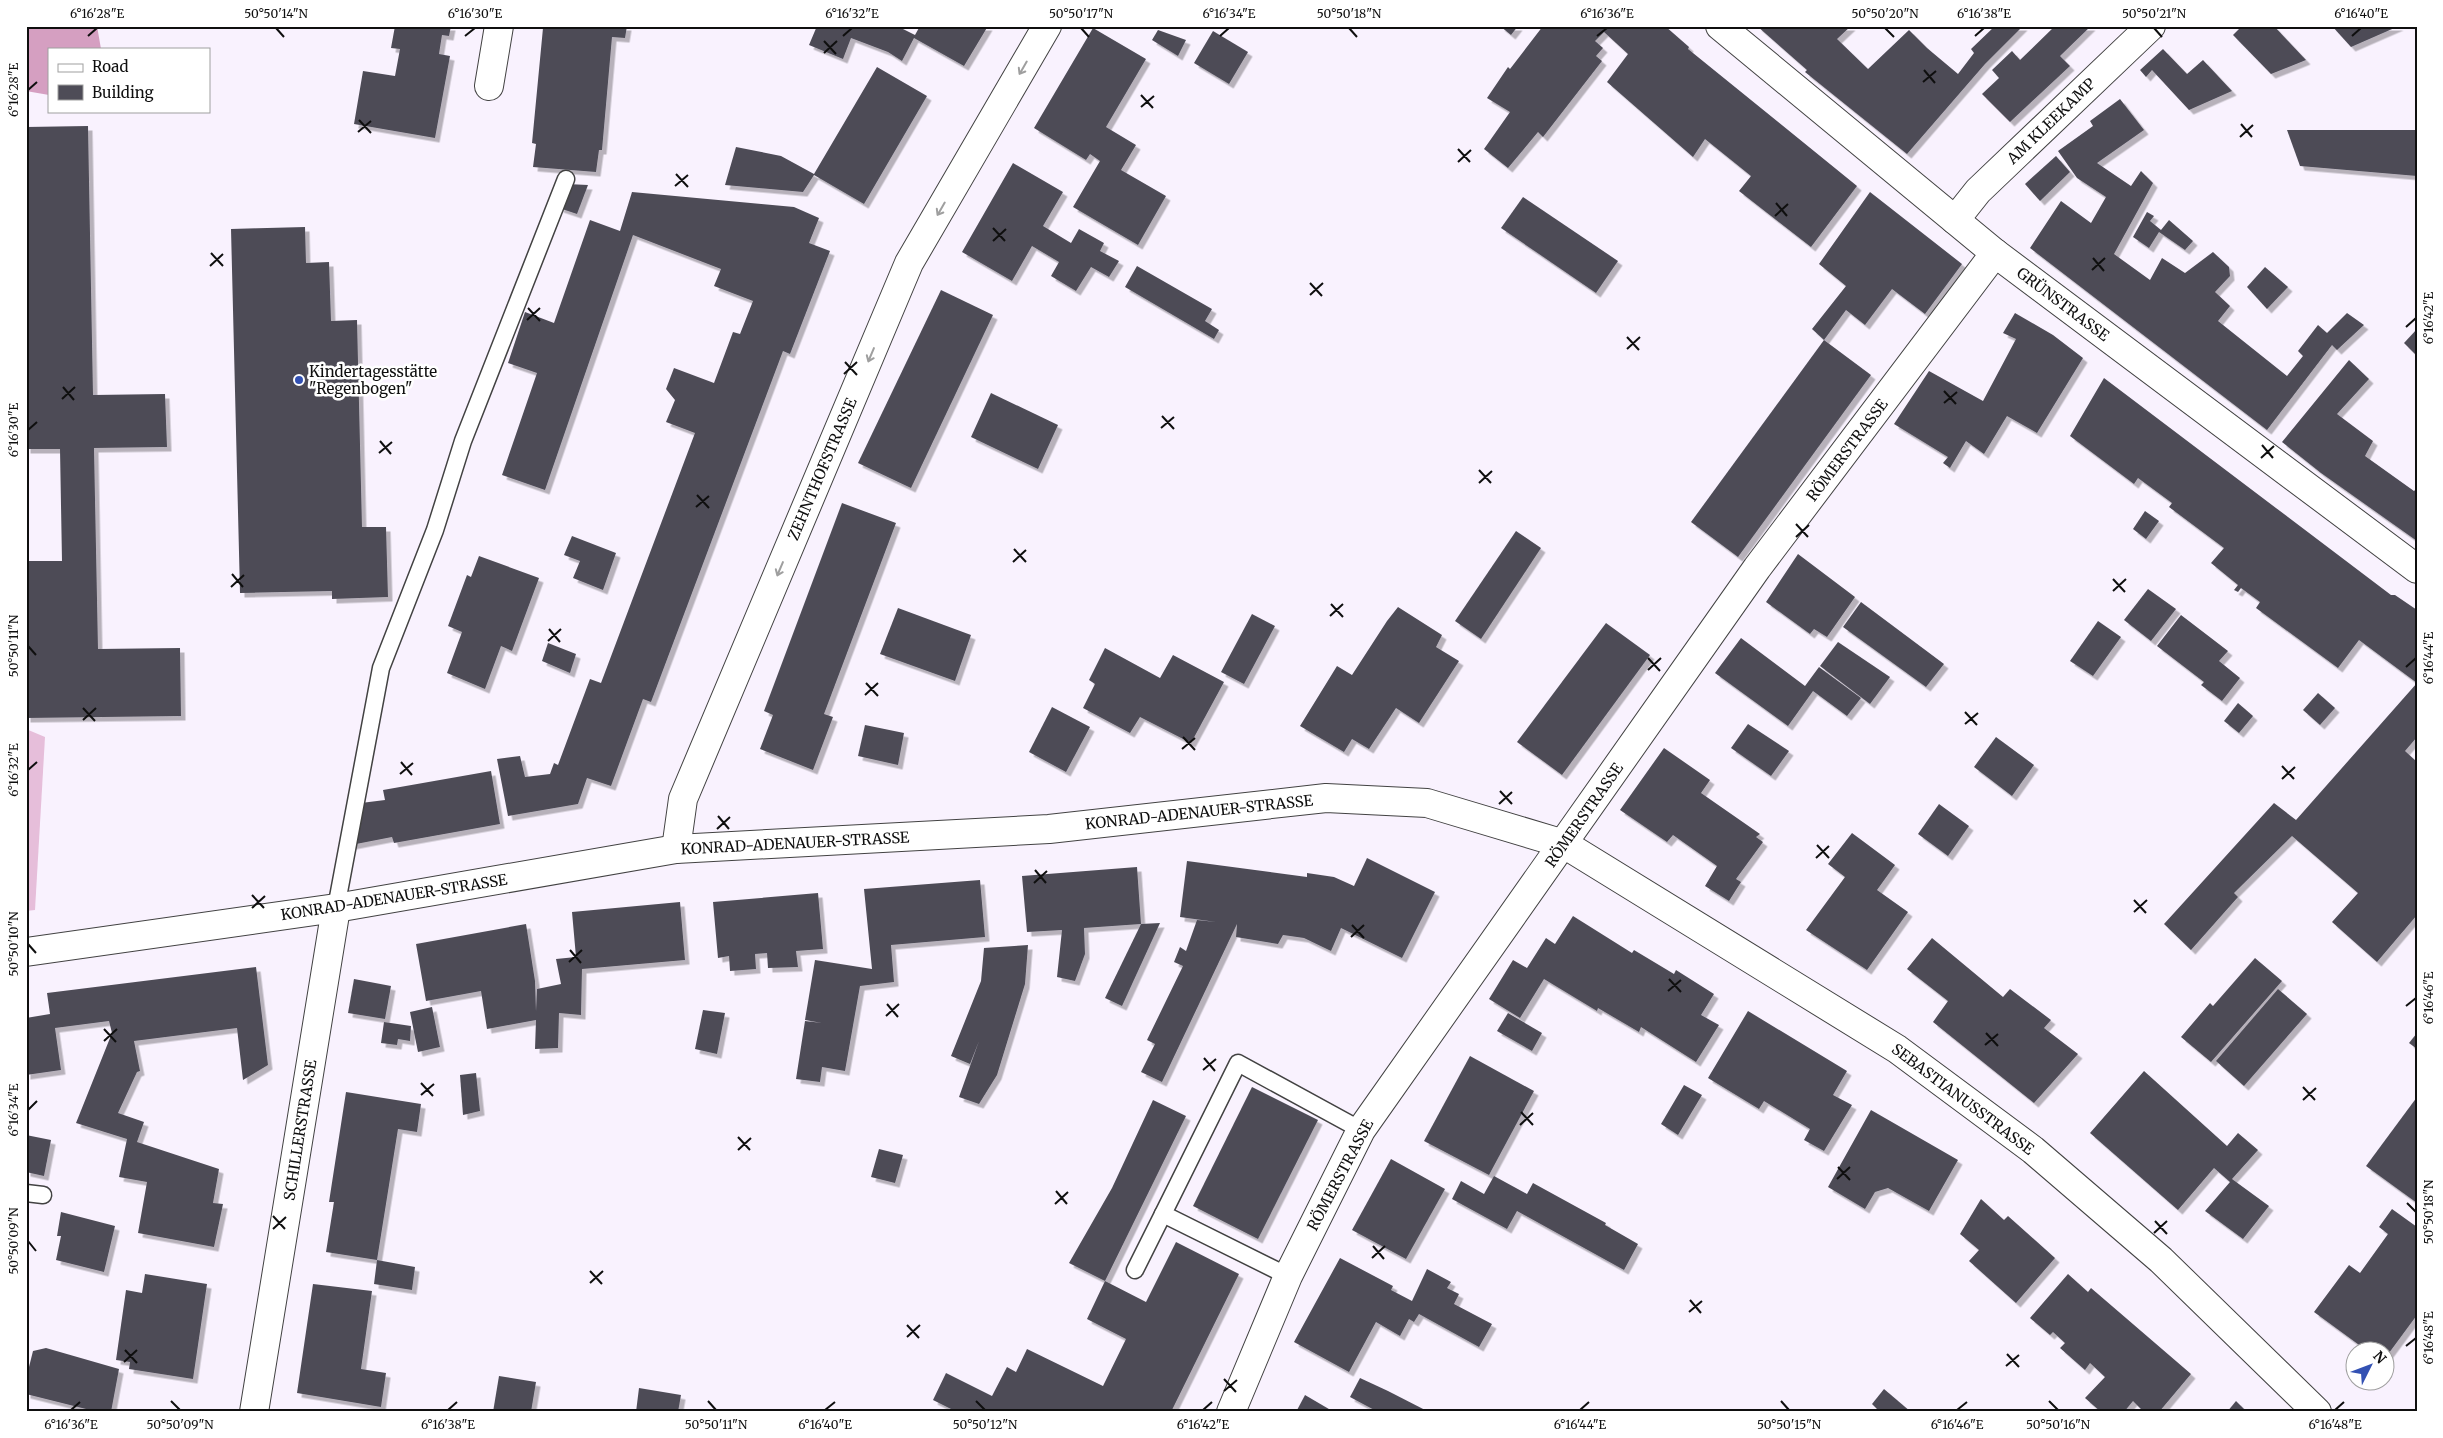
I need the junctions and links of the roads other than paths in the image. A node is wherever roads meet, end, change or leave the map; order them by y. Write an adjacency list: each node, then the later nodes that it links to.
1 (499, 26): 5 (street)
2 (1047, 26): 11 (street, ZEHNTHOFSTRASSE, one-way to 11)
3 (1720, 26): 7 (street, GRÜNSTRASSE)
4 (2151, 26): 7 (street, AM KLEEKAMP)
5 (489, 86)
6 (566, 179): 12 (lane)
7 (1955, 220): 8 (street, GRÜNSTRASSE)
8 (1995, 253): 9 (street, GRÜNSTRASSE); 10 (street, RÖMERSTRASSE)
9 (2417, 569)
10 (1564, 844): 11 (street, KONRAD-ADENAUER-STRASSE); 14 (street, RÖMERSTRASSE); 22 (street, SEBASTIANUSSTRASSE)
11 (676, 849): 12 (street, KONRAD-ADENAUER-STRASSE)
12 (336, 908): 13 (street, KONRAD-ADENAUER-STRASSE); 20 (street, SCHILLERSTRASSE)
13 (26, 952)
14 (1361, 1130): 17 (lane); 19 (street, RÖMERSTRASSE)
15 (26, 1193): 16 (lane)
16 (43, 1196)
17 (1163, 1214): 18 (lane); 19 (lane)
18 (1135, 1270)
19 (1288, 1276): 21 (street, RÖMERSTRASSE)
20 (254, 1412)
21 (1230, 1412)
22 (2317, 1412)

